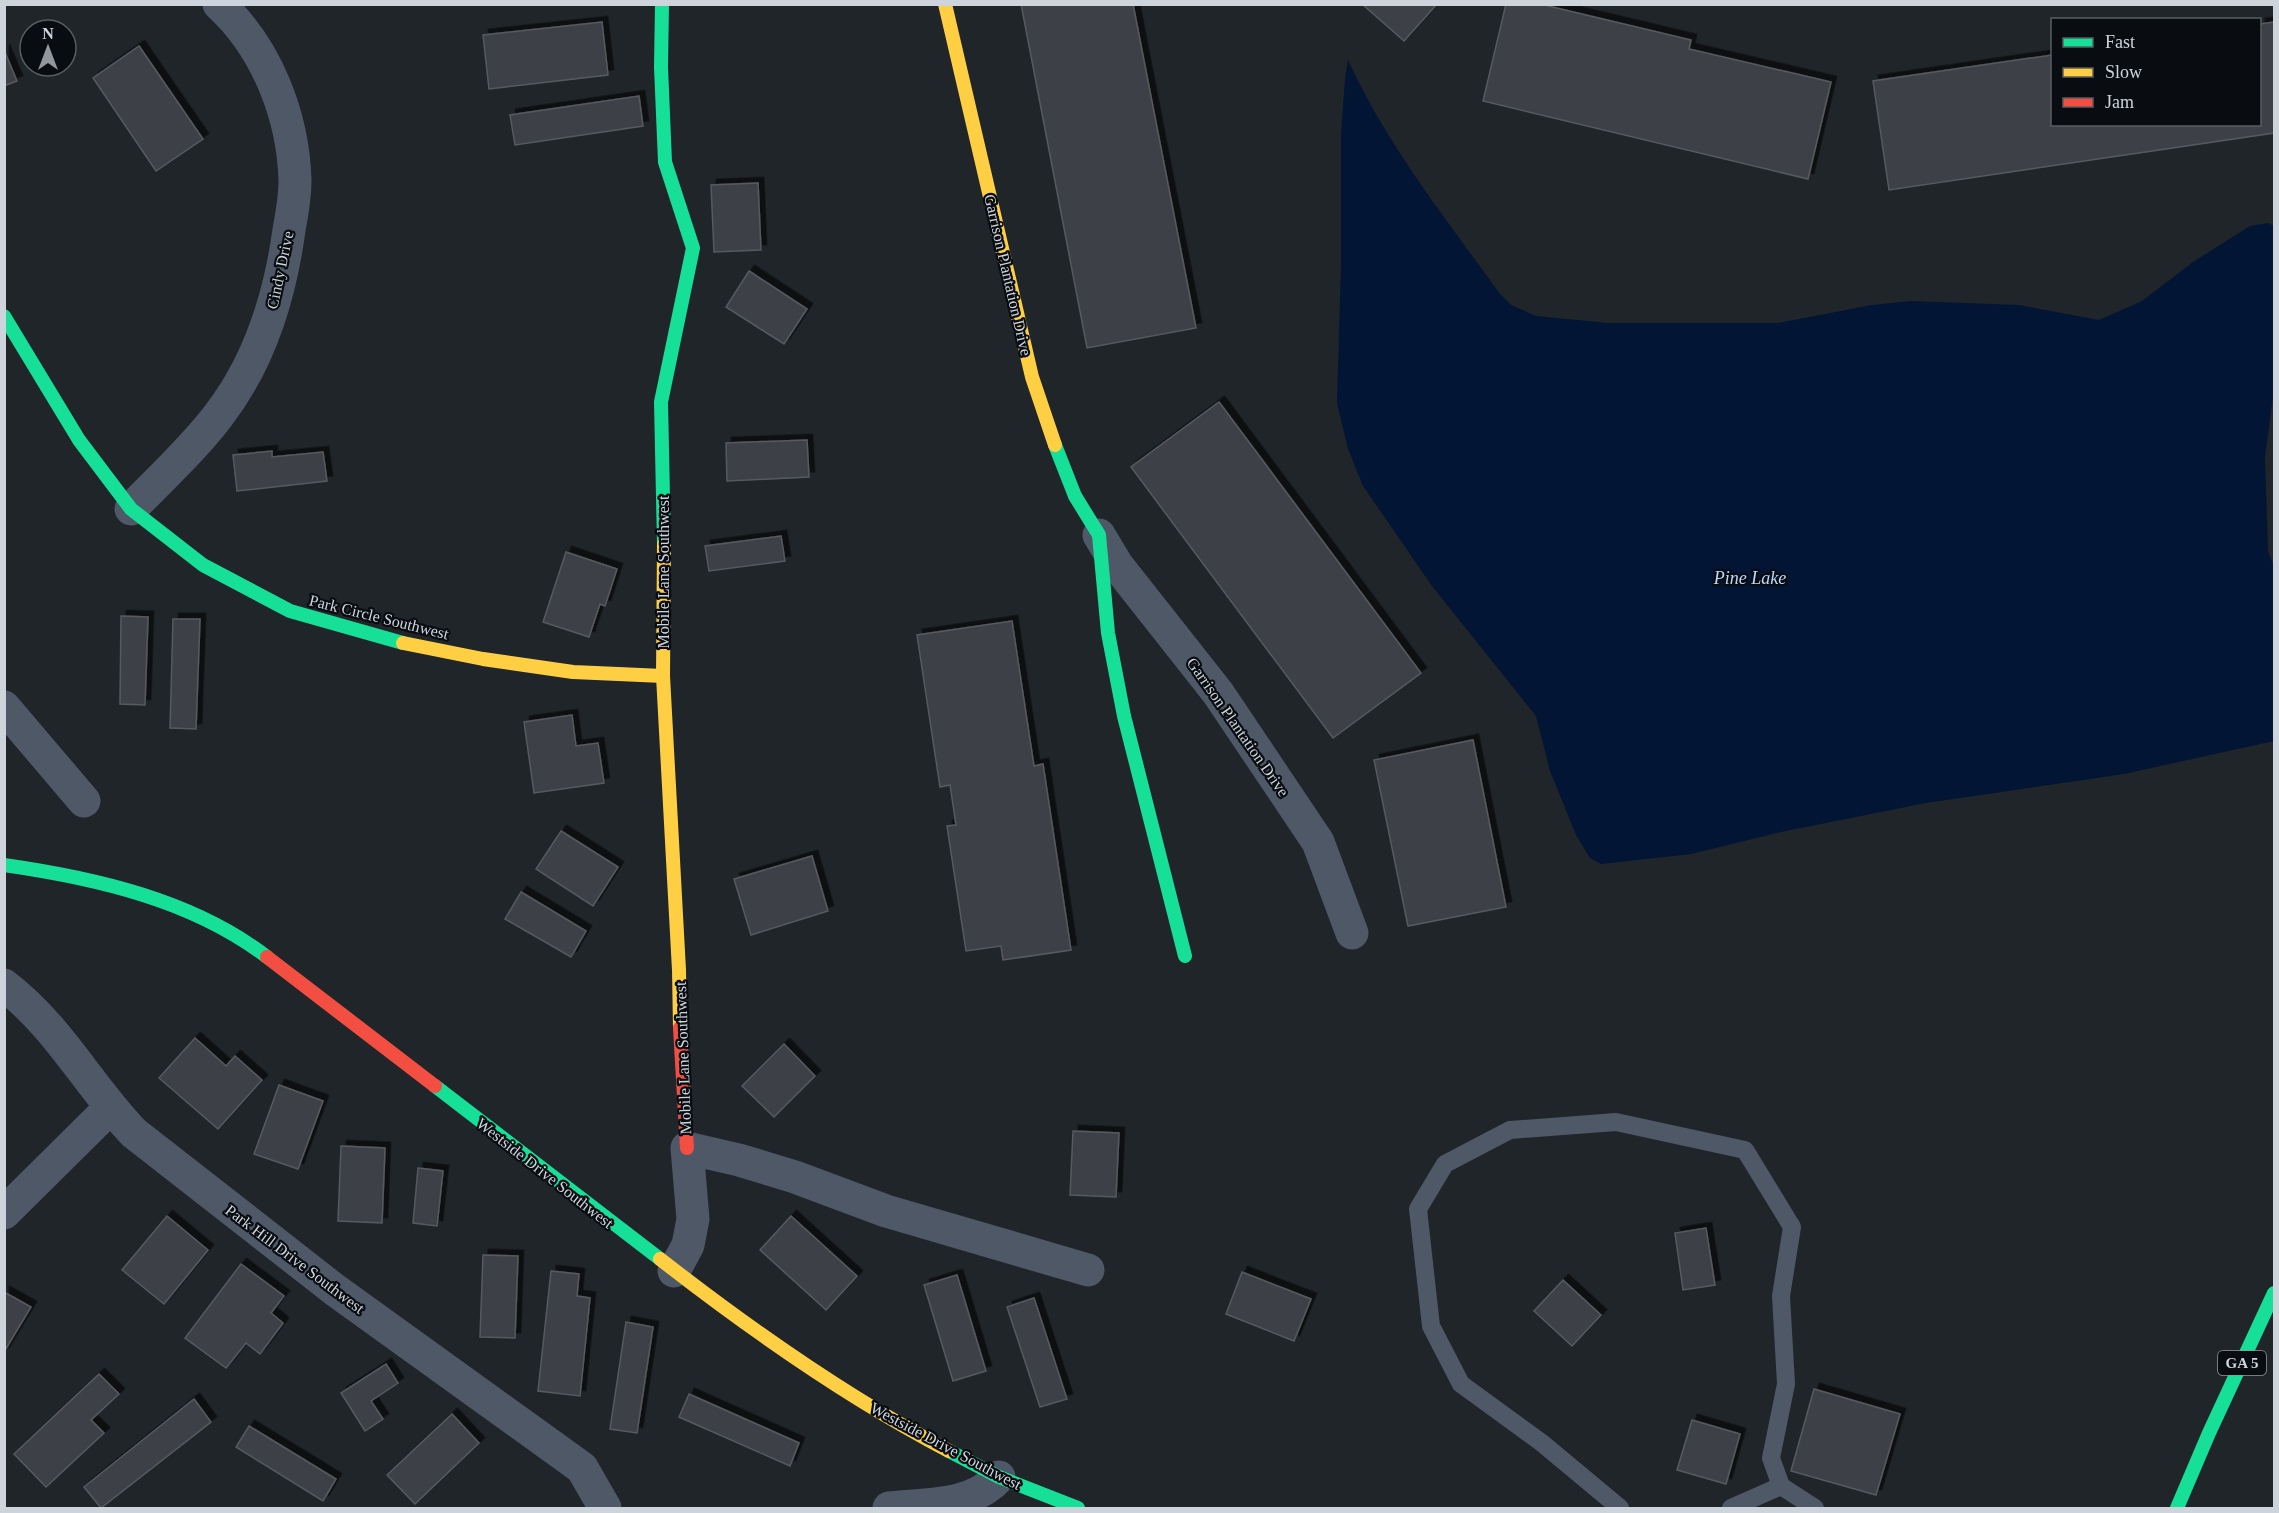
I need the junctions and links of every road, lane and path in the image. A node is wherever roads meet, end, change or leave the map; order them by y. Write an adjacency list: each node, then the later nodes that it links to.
1 (219, 4): 5 (street, Cindy Drive)
2 (662, 4): 7 (street, Mobile Lane Southwest)
3 (945, 4): 6 (street, Garrison Plantation Drive)
4 (4, 316): 5 (street, Park Circle Southwest)
5 (131, 509): 7 (street, Park Circle Southwest)
6 (1099, 535): 11 (street, Garrison Plantation Drive); 12 (street, Garrison Plantation Drive)
7 (663, 676): 15 (street, Mobile Lane Southwest)
8 (4, 708): 9 (street)
9 (84, 801)
10 (4, 865): 18 (street, Westside Drive Southwest)
11 (1352, 933)
12 (1185, 956)
13 (4, 985): 14 (street, Park Hill Drive Southwest)
14 (110, 1108): 16 (street); 22 (street, Park Hill Drive Southwest)
15 (687, 1148): 17 (street, Mobile Lane Southwest); 18 (street, Mobile Lane Southwest)
16 (4, 1213)
17 (1088, 1270)
18 (674, 1271): 20 (street, Westside Drive Southwest)
19 (2274, 1293): 28 (street, GA 5)
20 (999, 1477): 23 (street); 24 (street, Westside Drive Southwest)
21 (1781, 1486): 25 (lane); 26 (lane); 27 (lane)
22 (605, 1509)
23 (889, 1509)
24 (1078, 1509)
25 (1620, 1509)
26 (1731, 1509)
27 (1815, 1509)
28 (2177, 1509)

